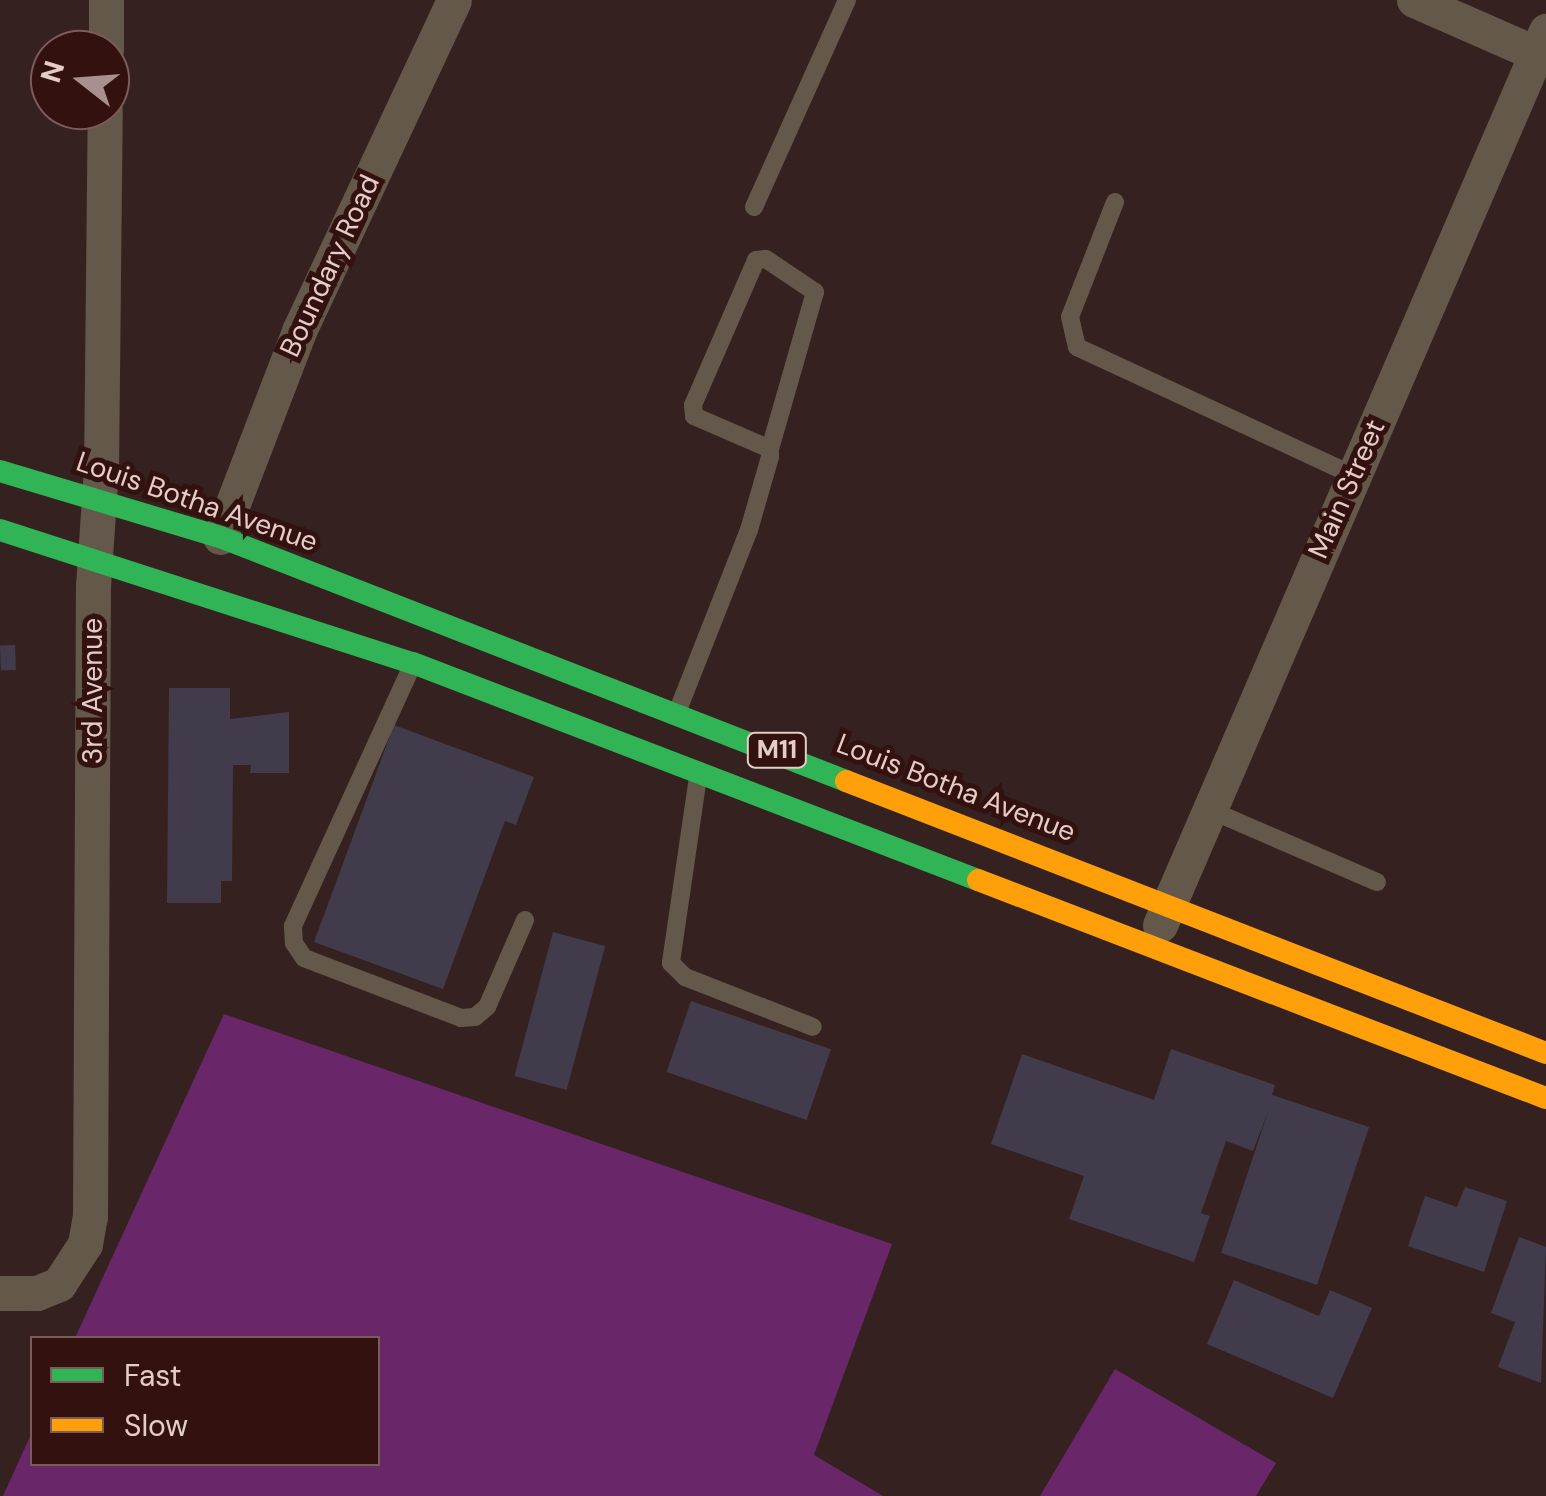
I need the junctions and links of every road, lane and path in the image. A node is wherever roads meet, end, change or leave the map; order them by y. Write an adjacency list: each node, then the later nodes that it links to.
1 (106, 0): 5 (street)
2 (454, 0): 15 (street, Boundary Road)
3 (847, 0): 9 (lane)
4 (1414, 0): 6 (street)
5 (106, 30)
6 (1543, 48): 12 (street, Main Street)
7 (105, 130): 13 (street, 3rd Avenue)
8 (1114, 202): 12 (lane)
9 (754, 207)
10 (770, 449): 10 (lane); 18 (lane)
11 (0, 471): 13 (main road, Louis Botha Avenue / M11)
12 (1353, 475): 20 (street, Main Street)
13 (99, 498): 15 (main road, Louis Botha Avenue / M11); 16 (street, 3rd Avenue)
14 (0, 530): 16 (main road, M11)
15 (220, 537): 18 (main road, Louis Botha Avenue / M11)
16 (94, 558): 17 (main road, M11); 28 (street, 3rd Avenue)
17 (413, 663): 19 (main road, M11); 23 (lane)
18 (678, 710): 22 (main road, Louis Botha Avenue / M11)
19 (700, 772): 24 (main road, M11); 25 (lane)
20 (1207, 808): 21 (lane); 22 (street, Main Street)
21 (1377, 882)
22 (1168, 904): 24 (street, Main Street); 26 (main road, Louis Botha Avenue / M11)
23 (526, 920)
24 (1153, 948): 27 (main road, M11)
25 (812, 1027)
26 (1546, 1053)
27 (1546, 1098)
28 (0, 1293)

